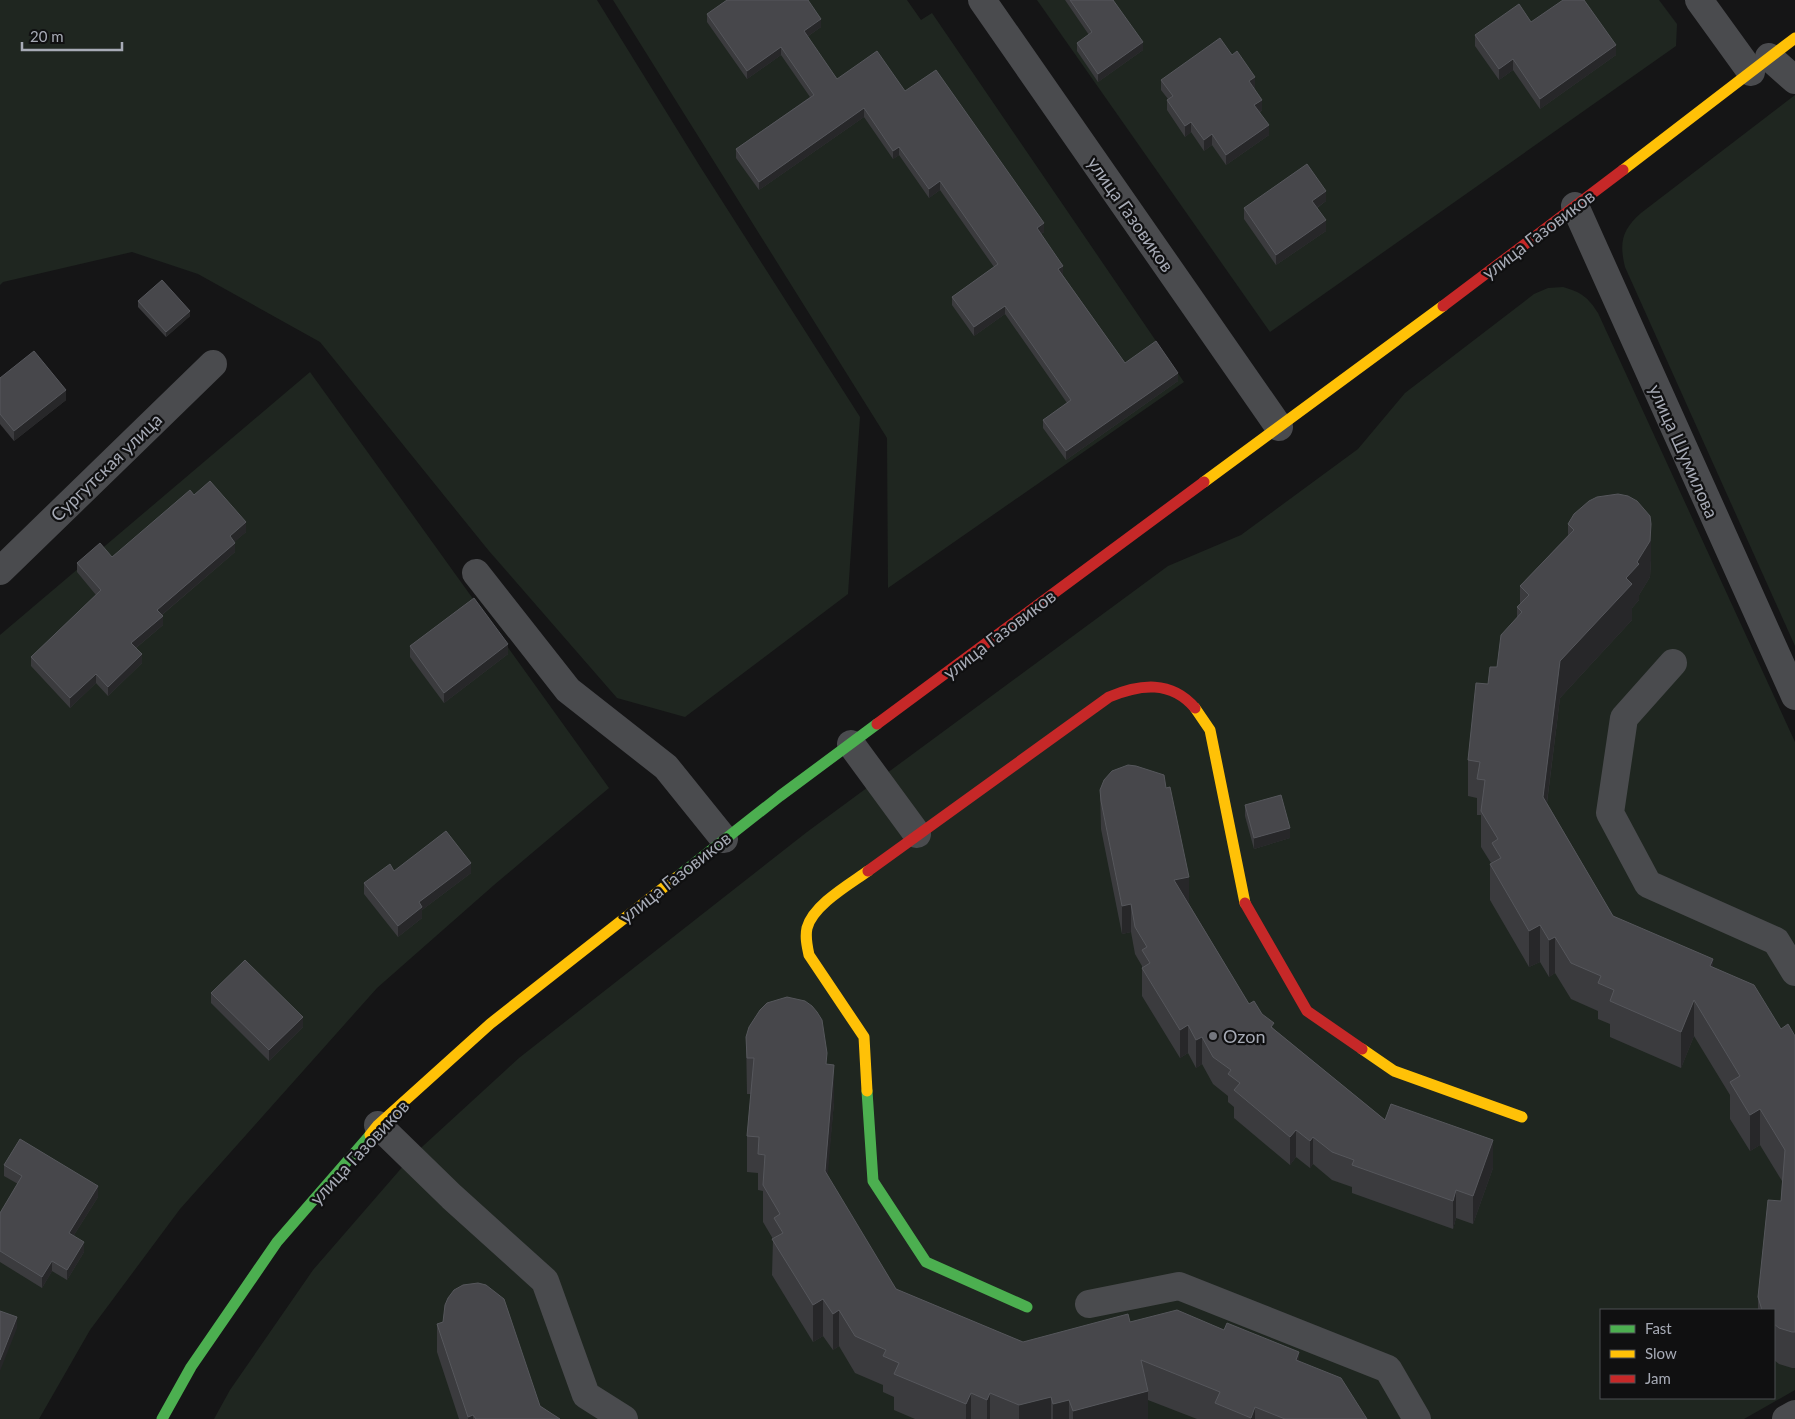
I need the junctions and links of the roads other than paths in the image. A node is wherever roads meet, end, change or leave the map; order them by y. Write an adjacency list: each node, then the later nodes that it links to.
1 (982, 0): 8 (street, улица Газовиков)
2 (1700, 0): 4 (street)
3 (1795, 38): 4 (street, улица Газовиков)
4 (1760, 64): 5 (street); 6 (street, улица Газовиков)
5 (1795, 80)
6 (1575, 206): 8 (street, улица Газовиков); 12 (street, улица Шумилова)
7 (213, 364): 9 (street, Сургутская улица)
8 (1279, 427): 13 (street, улица Газовиков)
9 (0, 570)
10 (476, 573): 15 (street)
11 (1673, 663): 16 (street)
12 (1795, 696)
13 (851, 744): 14 (street); 15 (street, улица Газовиков)
14 (917, 834): 18 (street); 21 (street)
15 (724, 839): 19 (street, улица Газовиков)
16 (1786, 937): 17 (street)
17 (1795, 972)
18 (1522, 1117)
19 (378, 1125): 23 (street, улица Газовиков); 24 (street)
20 (1089, 1304): 25 (street)
21 (1028, 1307)
22 (1795, 1414): 26 (street)
23 (162, 1419)
24 (624, 1419)
25 (1417, 1419)
26 (1786, 1419)

